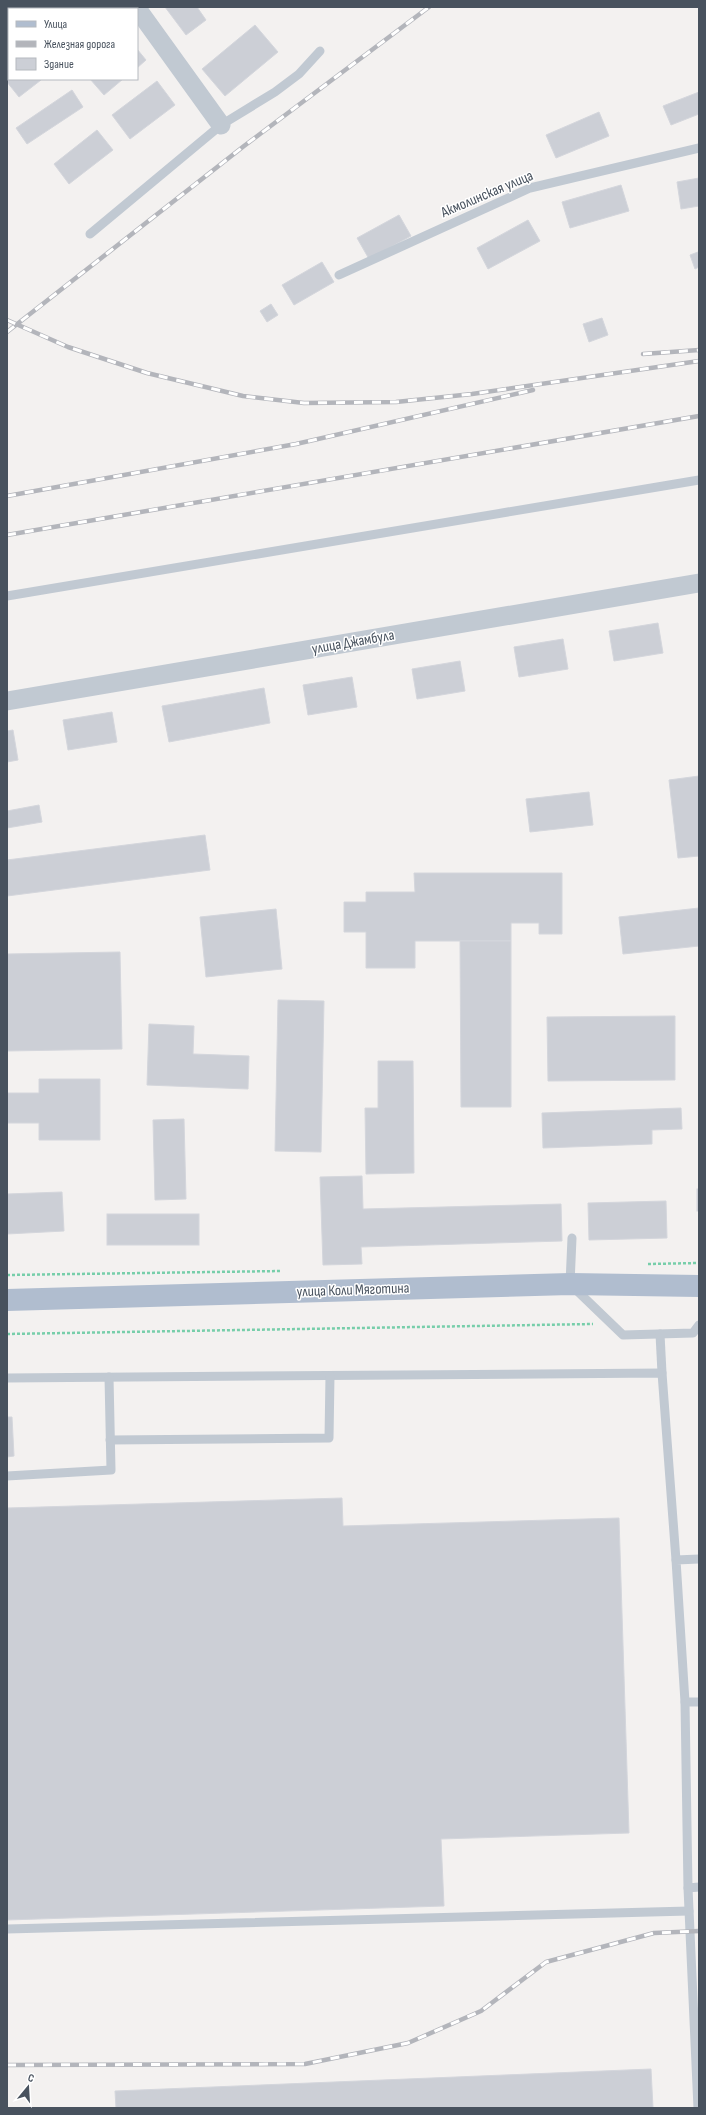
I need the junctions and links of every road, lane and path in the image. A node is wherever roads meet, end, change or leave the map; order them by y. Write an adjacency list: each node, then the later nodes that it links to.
1 (139, 16): 3 (street)
2 (320, 51): 3 (lane)
3 (221, 124): 5 (lane)
4 (699, 148): 6 (lane, Акмолинская улица)
5 (90, 234)
6 (339, 275)
7 (699, 480): 9 (lane)
8 (699, 583): 10 (street, улица Джамбула)
9 (7, 596)
10 (7, 700)
11 (572, 1238): 12 (lane)
12 (570, 1284): 13 (main road, улица Коли Мяготина); 14 (main road, улица Коли Мяготина); 15 (lane)
13 (699, 1286)
14 (7, 1300)
15 (612, 1323): 17 (path); 18 (lane)
16 (699, 1325): 18 (lane)
17 (7, 1334)
18 (660, 1334): 19 (lane)
19 (662, 1373): 20 (lane); 26 (lane)
20 (330, 1376): 21 (lane); 23 (lane)
21 (109, 1377): 22 (lane); 23 (lane)
22 (7, 1378)
23 (110, 1440): 24 (lane)
24 (7, 1476)
25 (699, 1559): 26 (lane)
26 (676, 1560): 27 (lane)
27 (685, 1702): 28 (lane); 30 (lane)
28 (699, 1702)
29 (699, 1887): 30 (lane)
30 (688, 1888): 31 (lane)
31 (689, 1911): 32 (lane); 33 (lane)
32 (7, 1929)
33 (698, 2108)

